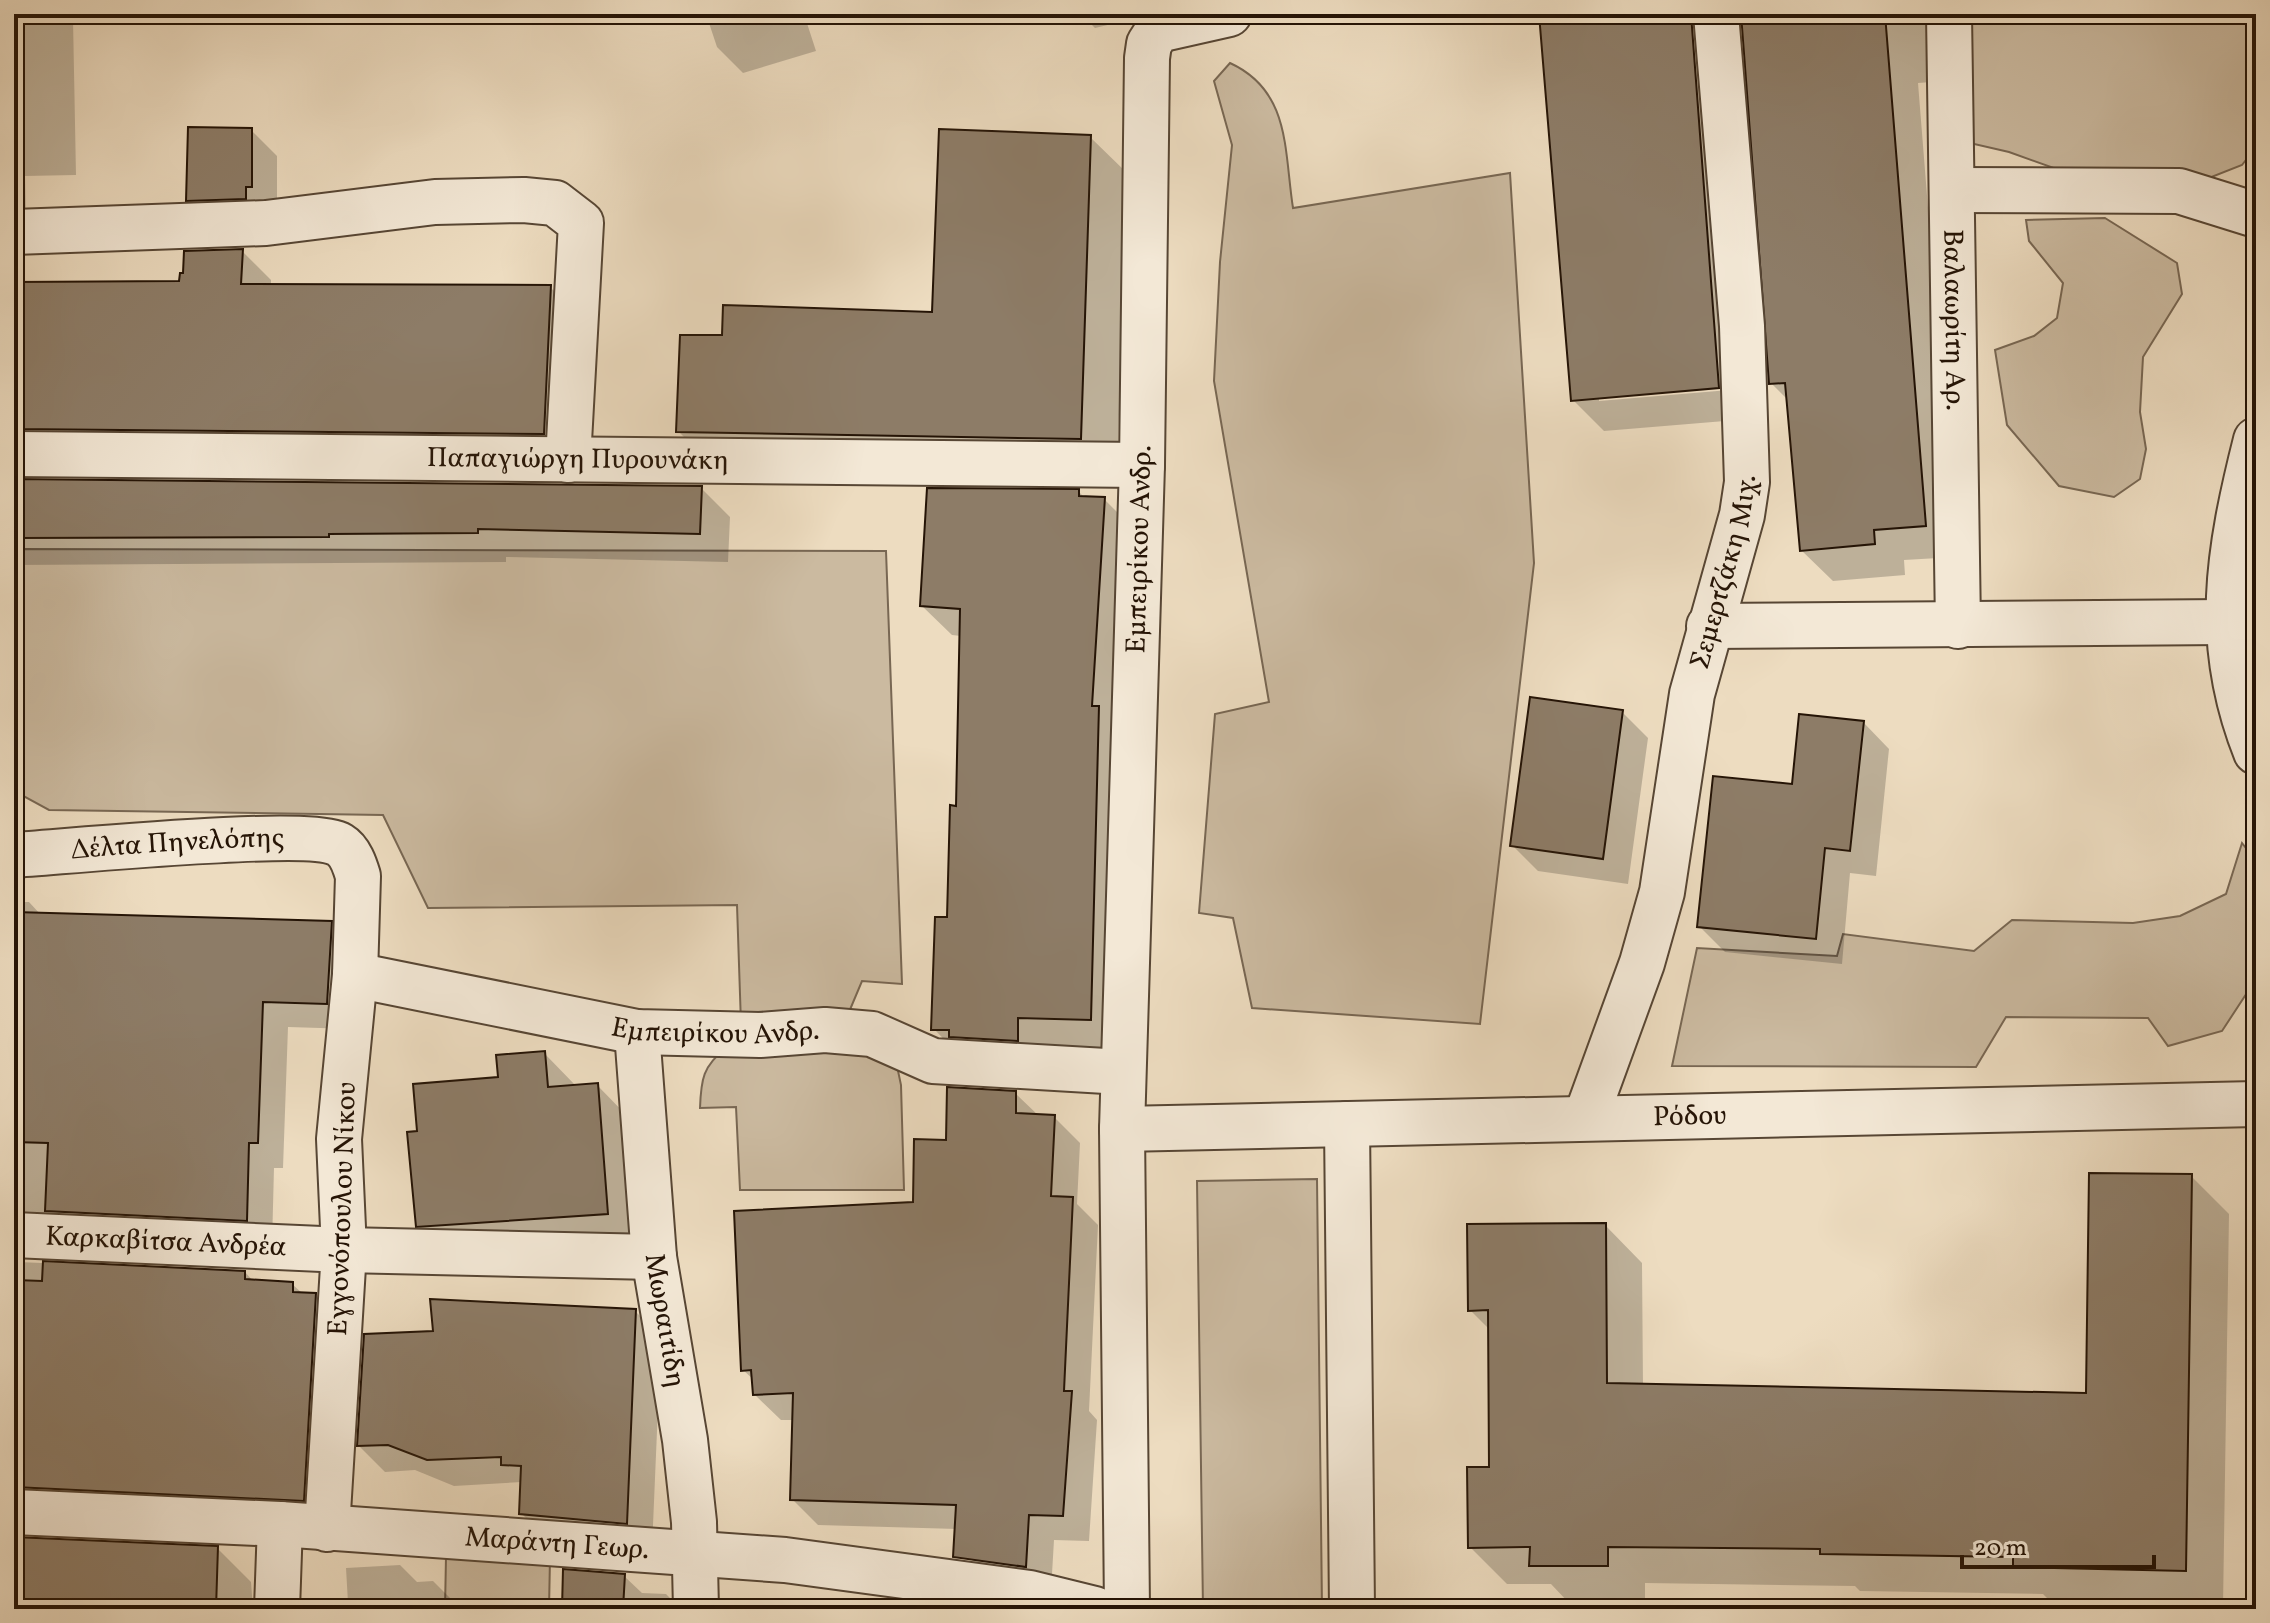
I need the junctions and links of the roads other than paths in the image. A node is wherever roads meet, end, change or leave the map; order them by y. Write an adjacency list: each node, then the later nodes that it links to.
1 (1229, 14): 10 (street, Εμπειρίκου Ανδρ.)
2 (1716, 14): 12 (street, Σεμερτζάκη Μιχ.)
3 (1949, 14): 4 (street, Βαλαωρίτη Αρ.)
4 (1952, 190): 5 (street); 13 (street, Βαλαωρίτη Αρ.)
5 (2256, 215)
6 (14, 232): 9 (street)
7 (2256, 440): 11 (street)
8 (14, 454): 9 (street, Παπαγιώργη Πυρουνάκη)
9 (568, 460): 10 (street, Παπαγιώργη Πυρουνάκη)
10 (1142, 465): 19 (street, Εμπειρίκου Ανδρ.)
11 (2226, 622): 13 (street); 14 (street)
12 (1709, 626): 13 (street); 21 (street, Σεμερτζάκη Μιχ.)
13 (1958, 626)
14 (2256, 752)
15 (342, 845): 16 (street, Δέλτα Πηνελόπης); 17 (street, Εγγονόπουλου Νίκου)
16 (14, 855)
17 (355, 975): 18 (street, Εμπειρίκου Ανδρ.); 25 (street, Εγγονόπουλου Νίκου)
18 (637, 1032): 19 (street, Εμπειρίκου Ανδρ.); 26 (street, Μωραιτίδη)
19 (1123, 1072): 23 (street, Εμπειρίκου Ανδρ.)
20 (2256, 1104): 21 (street, Ρόδου)
21 (1586, 1117): 22 (street, Ρόδου)
22 (1347, 1124): 23 (street, Ρόδου); 35 (street)
23 (1122, 1129): 34 (street, Εμπειρίκου Ανδρ.)
24 (14, 1235): 25 (street, Καρκαβίτσα Ανδρέα)
25 (344, 1250): 26 (street, Καρκαβίτσα Ανδρέα); 29 (street, Εγγονόπουλου Νίκου)
26 (654, 1257): 30 (street, Μωραιτίδη)
27 (14, 1512): 28 (street, Μαράντη Γεωρ.)
28 (280, 1524): 29 (street, Μαράντη Γεωρ.); 31 (street)
29 (327, 1529): 30 (street, Μαράντη Γεωρ.)
30 (693, 1556): 32 (street, Μωραιτίδη); 33 (street, Μαράντη Γεωρ.)
31 (277, 1609)
32 (696, 1609)
33 (1095, 1609)
34 (1127, 1609)
35 (1352, 1609)

